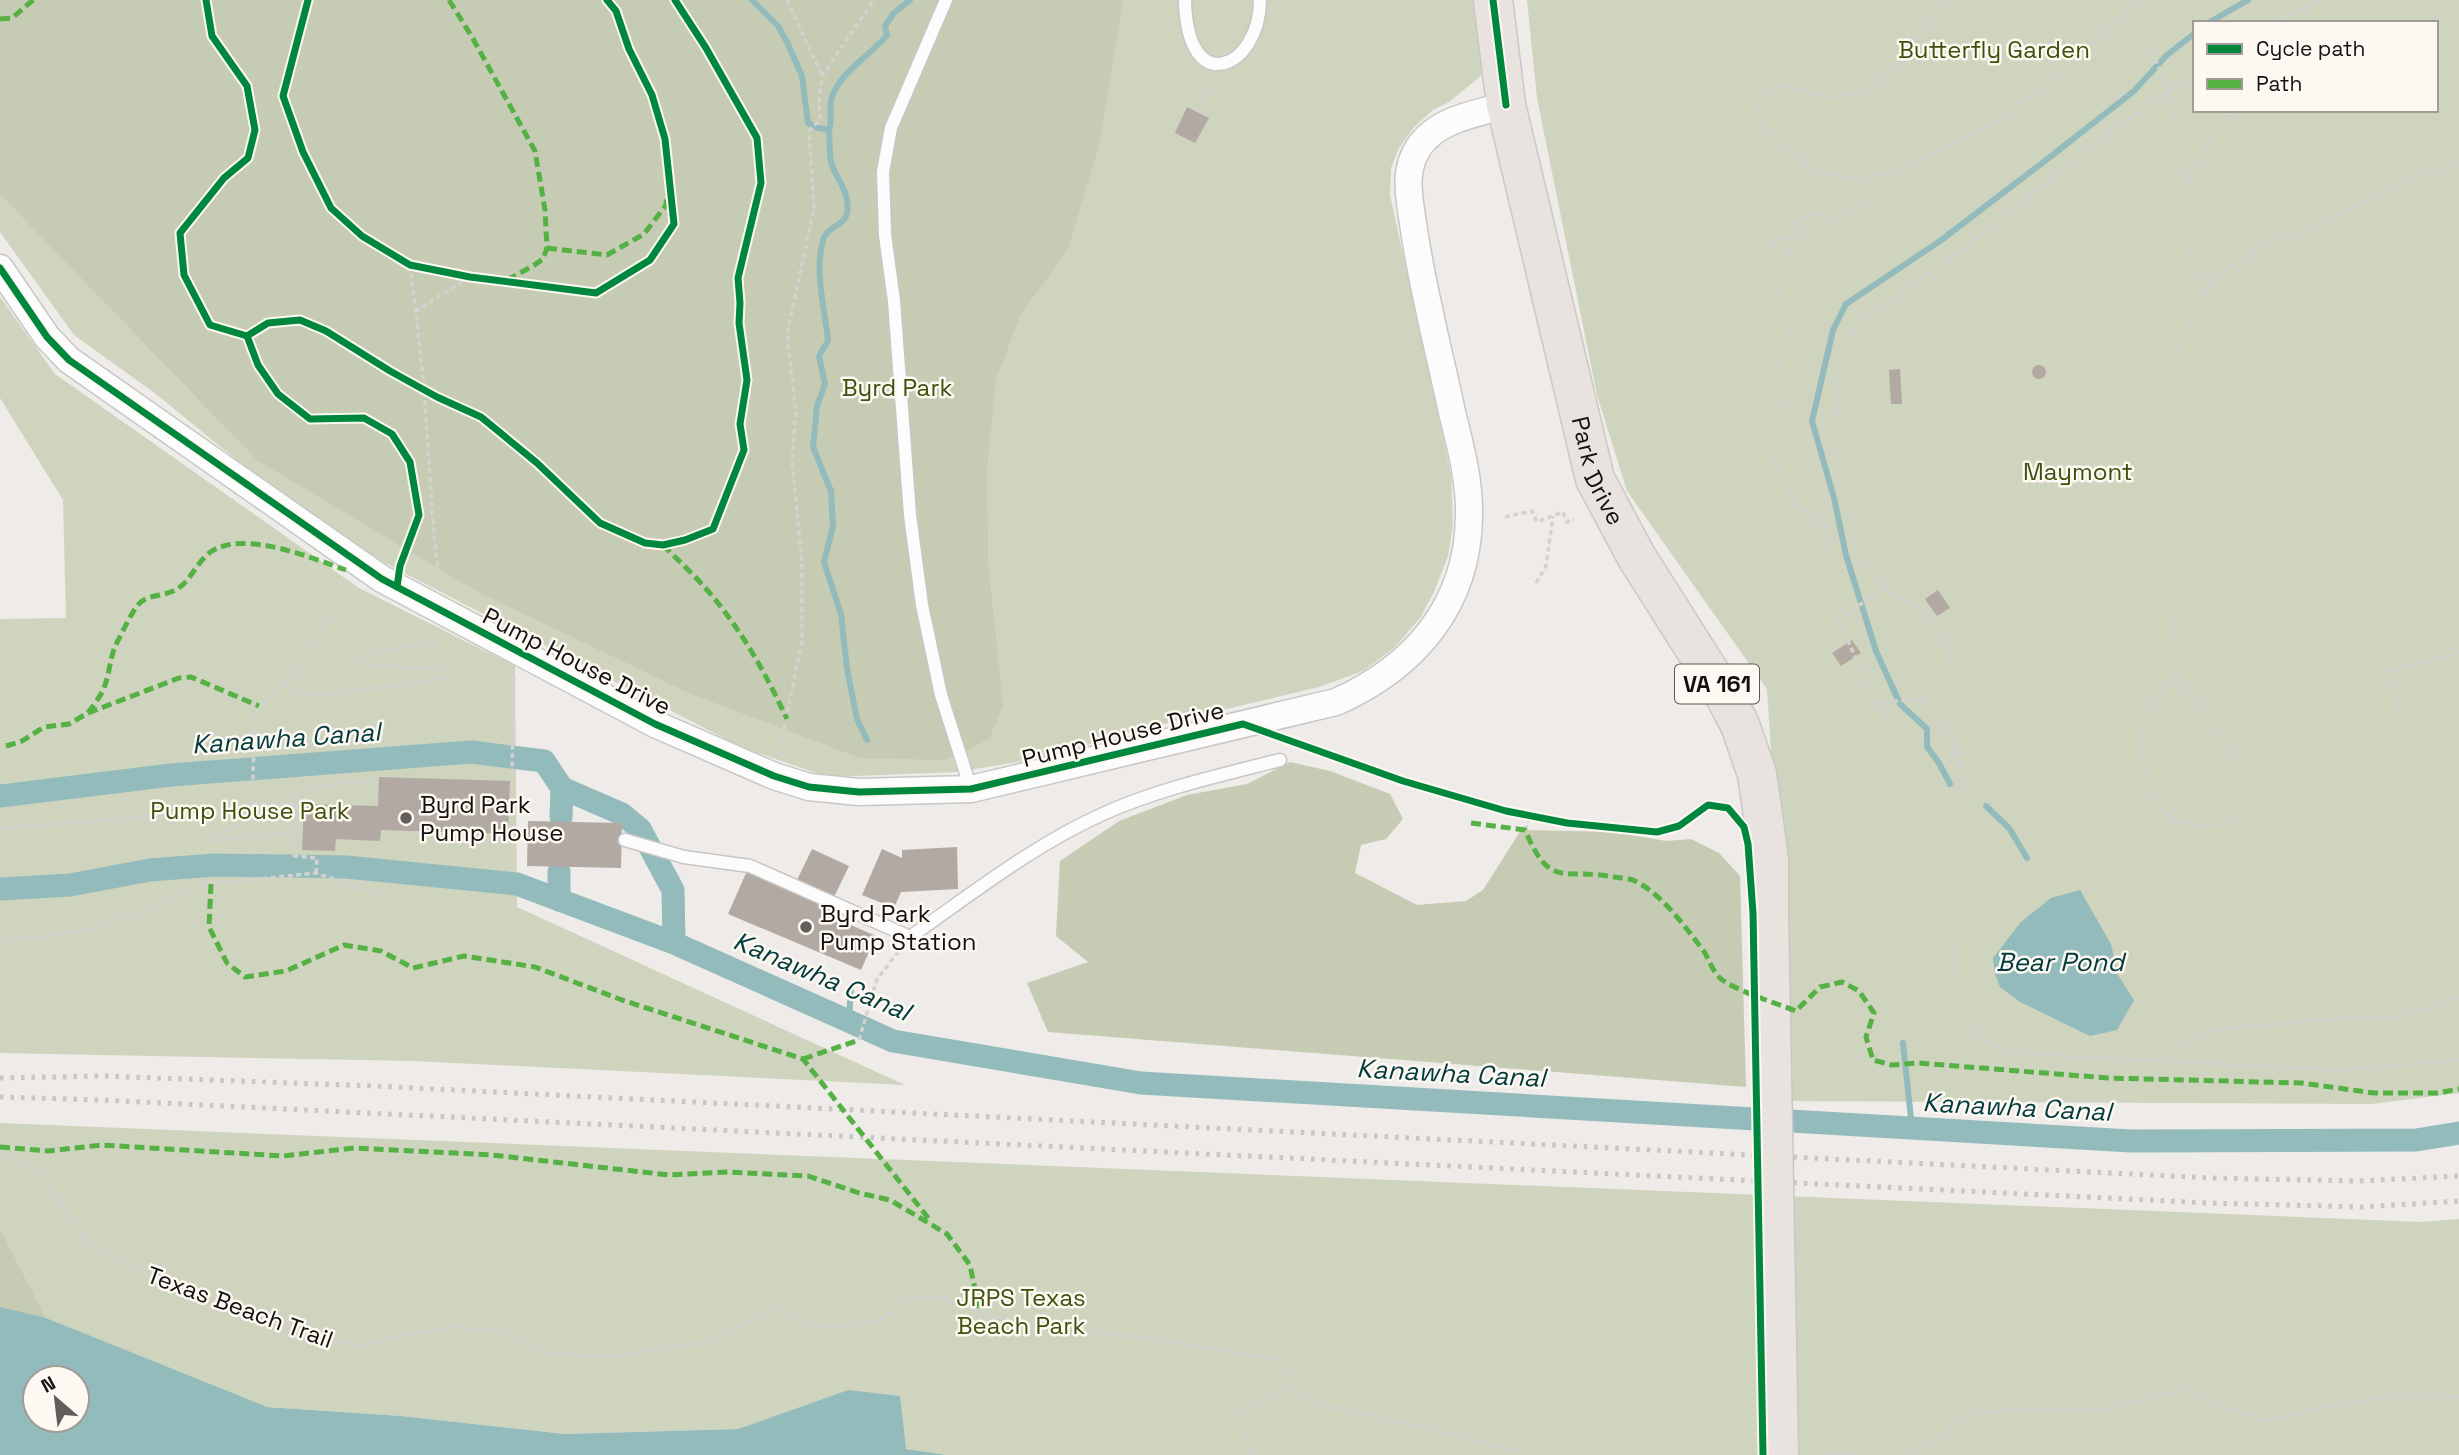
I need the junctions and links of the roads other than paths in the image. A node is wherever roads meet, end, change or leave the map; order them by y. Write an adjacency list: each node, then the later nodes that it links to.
1 (946, 0): 8 (lane)
2 (1185, 0): 3 (lane)
3 (1260, 0)
4 (1493, 0): 5 (main road, Park Drive / VA 161)
5 (1506, 105): 8 (street, Pump House Drive); 10 (main road, Park Drive / VA 161, bridge)
6 (0, 268): 8 (street, Pump House Drive)
7 (1280, 760): 9 (lane)
8 (971, 789)
9 (625, 841)
10 (1779, 1455)

